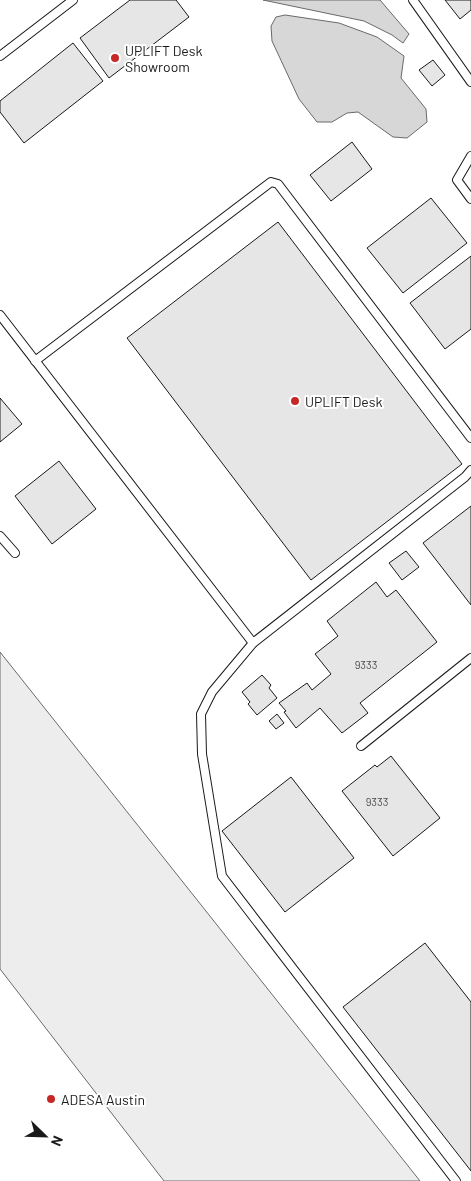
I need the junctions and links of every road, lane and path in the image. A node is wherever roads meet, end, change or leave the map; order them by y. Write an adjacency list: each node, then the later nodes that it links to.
1 (73, 0): 3 (lane)
2 (413, 0): 4 (lane)
3 (0, 56)
4 (471, 82)
5 (471, 156): 6 (lane)
6 (471, 198)
7 (0, 315): 8 (lane)
8 (36, 361): 9 (lane); 13 (lane)
9 (471, 438)
10 (471, 470): 13 (lane)
11 (0, 536): 12 (lane)
12 (15, 553)
13 (253, 643): 16 (lane)
14 (471, 658): 15 (lane)
15 (360, 746)
16 (456, 1181)

